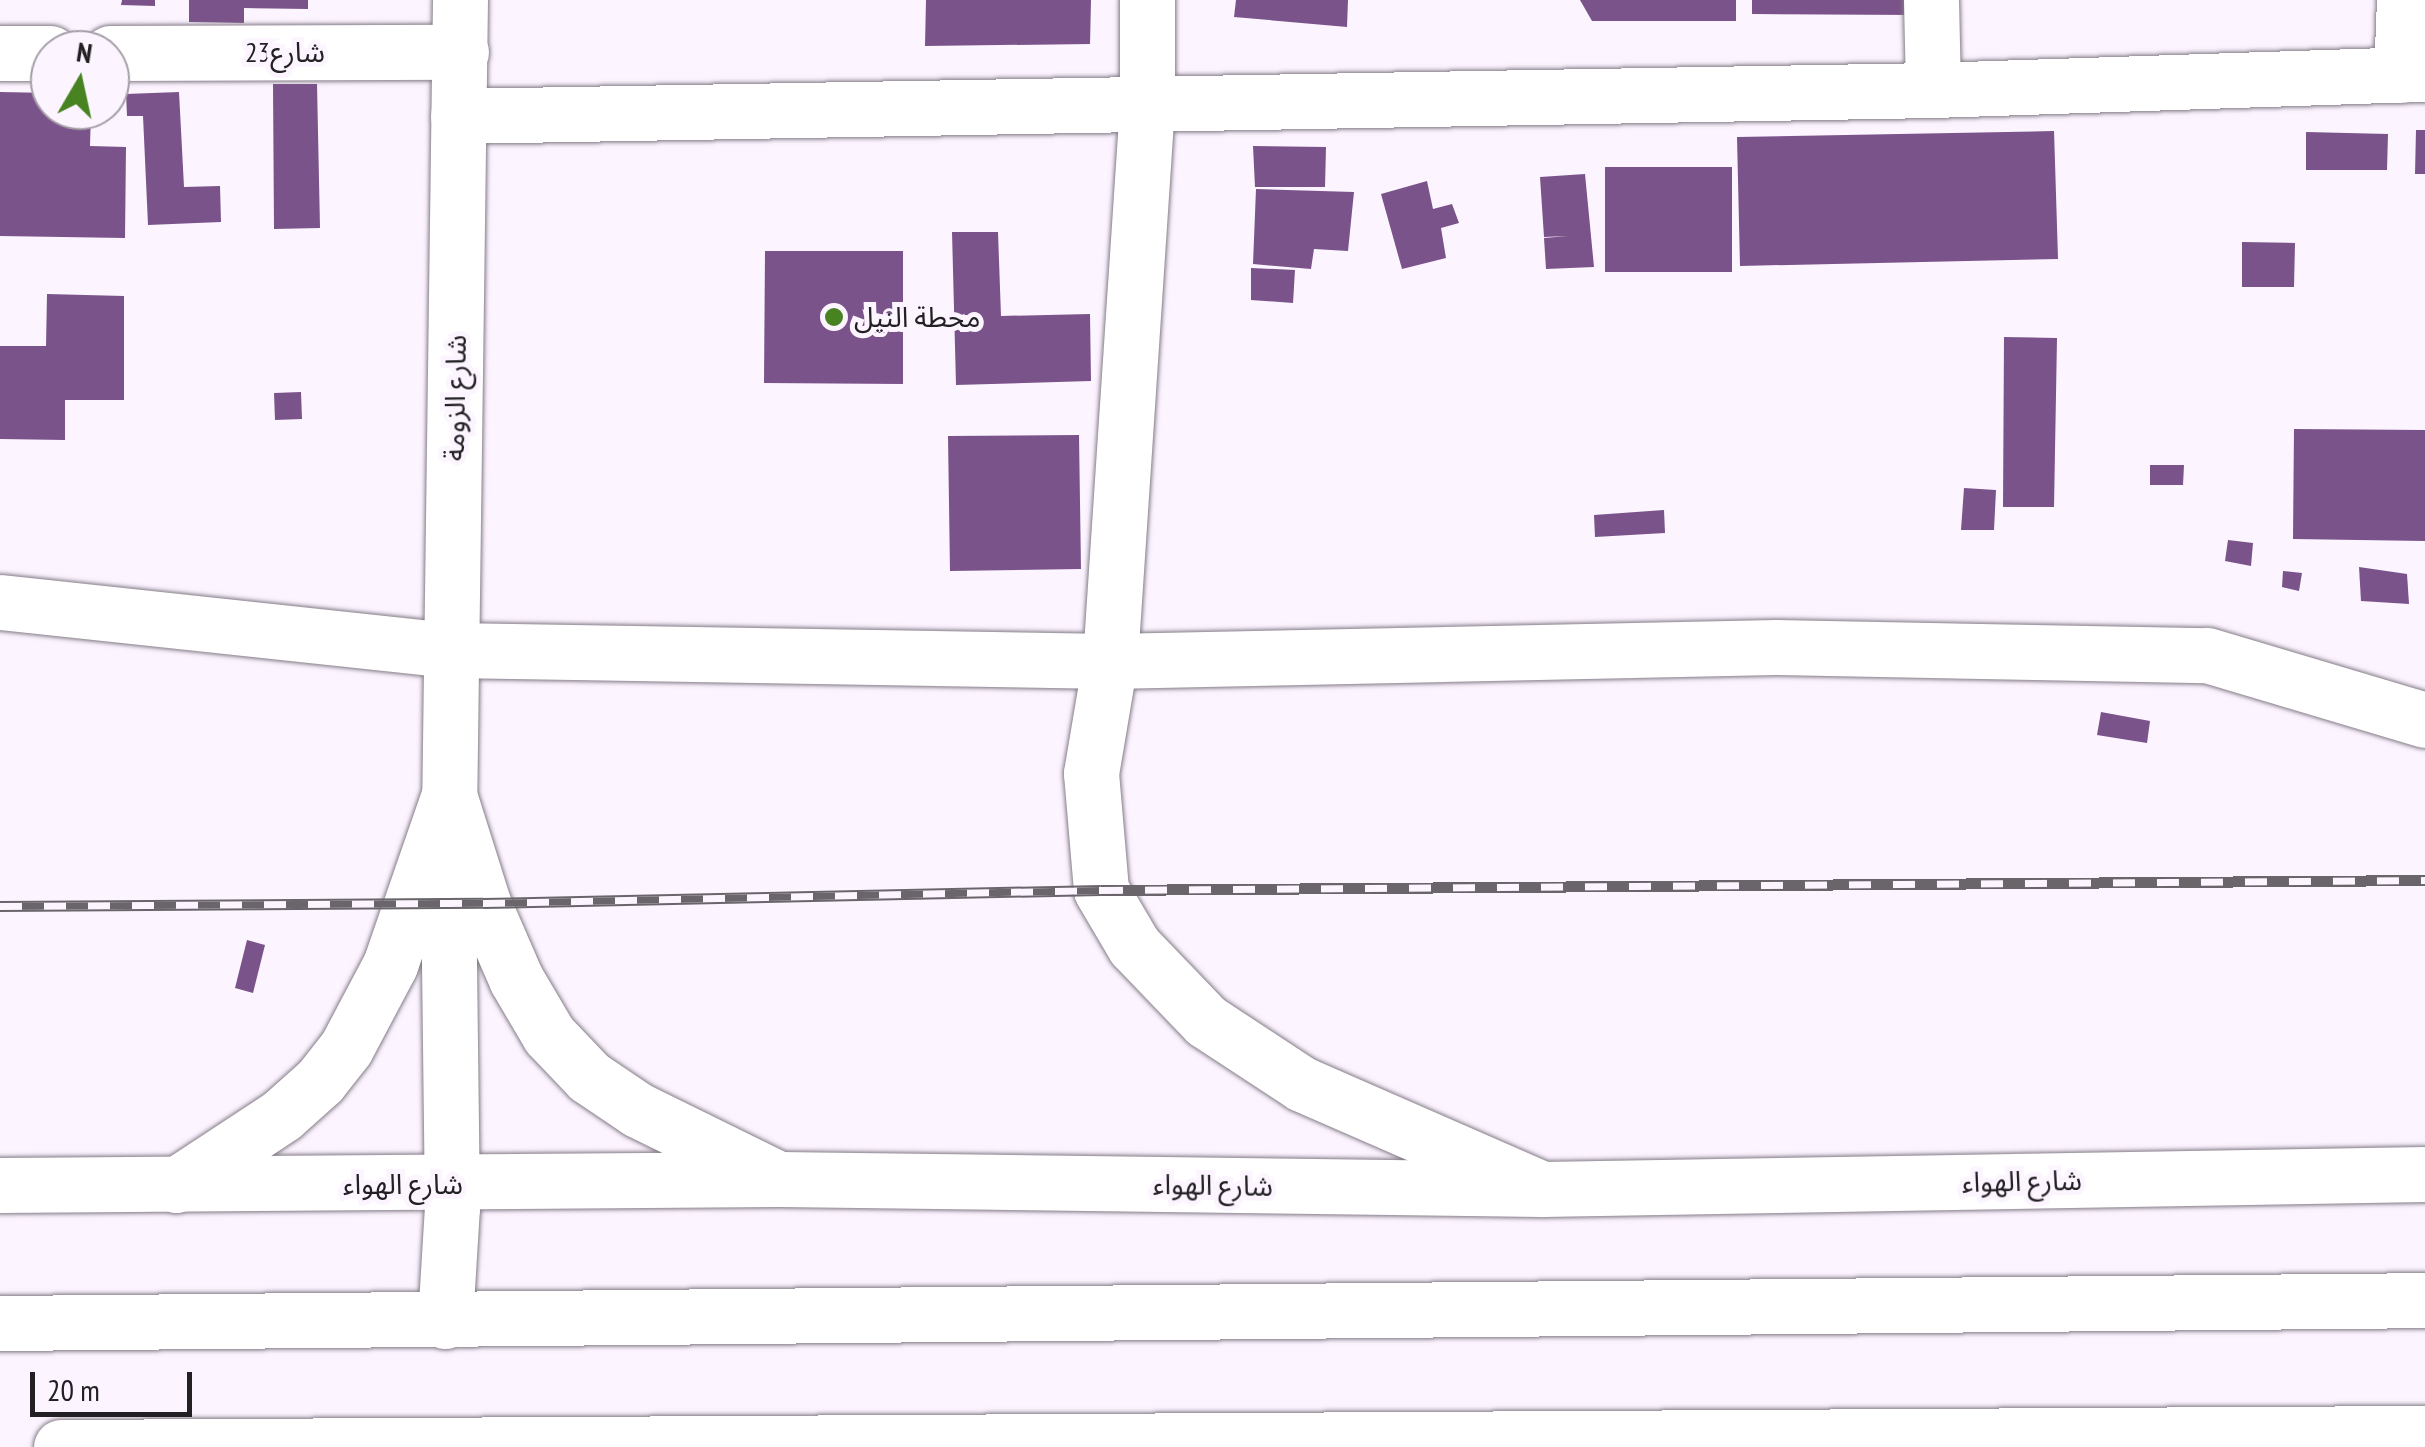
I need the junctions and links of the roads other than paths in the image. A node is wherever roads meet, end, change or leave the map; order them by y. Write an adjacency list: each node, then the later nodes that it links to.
1 (1147, 0): 10 (main road)
2 (1931, 0): 9 (main road)
3 (2404, 0): 8 (main road)
4 (461, 26): 5 (main road, شارع23); 11 (main road, شارع الزومة)
5 (130, 51)
6 (30, 53): 7 (main road)
7 (0, 54)
8 (2413, 74): 9 (main road)
9 (1933, 90): 10 (main road)
10 (1147, 105): 11 (main road); 14 (main road)
11 (458, 116): 13 (main road, شارع الزومة)
12 (0, 602): 13 (main road)
13 (452, 650): 14 (main road); 16 (main road, شارع الزومة)
14 (1110, 661): 15 (main road); 22 (main road)
15 (2425, 720)
16 (449, 795): 18 (main road); 19 (main road, شارع الزومة); 20 (main road)
17 (2425, 1174): 22 (main road, شارع الهواء)
18 (779, 1179): 19 (main road, شارع الهواء); 22 (main road, شارع الهواء)
19 (452, 1184): 20 (main road, شارع الهواء); 24 (main road, شارع الزومة)
20 (176, 1185): 21 (main road, شارع الهواء)
21 (0, 1186)
22 (1542, 1189)
23 (2425, 1300): 24 (main road)
24 (445, 1321): 25 (main road)
25 (0, 1323)
26 (2425, 1433): 27 (main road)
27 (1153, 1444): 28 (main road)
28 (60, 1447)

